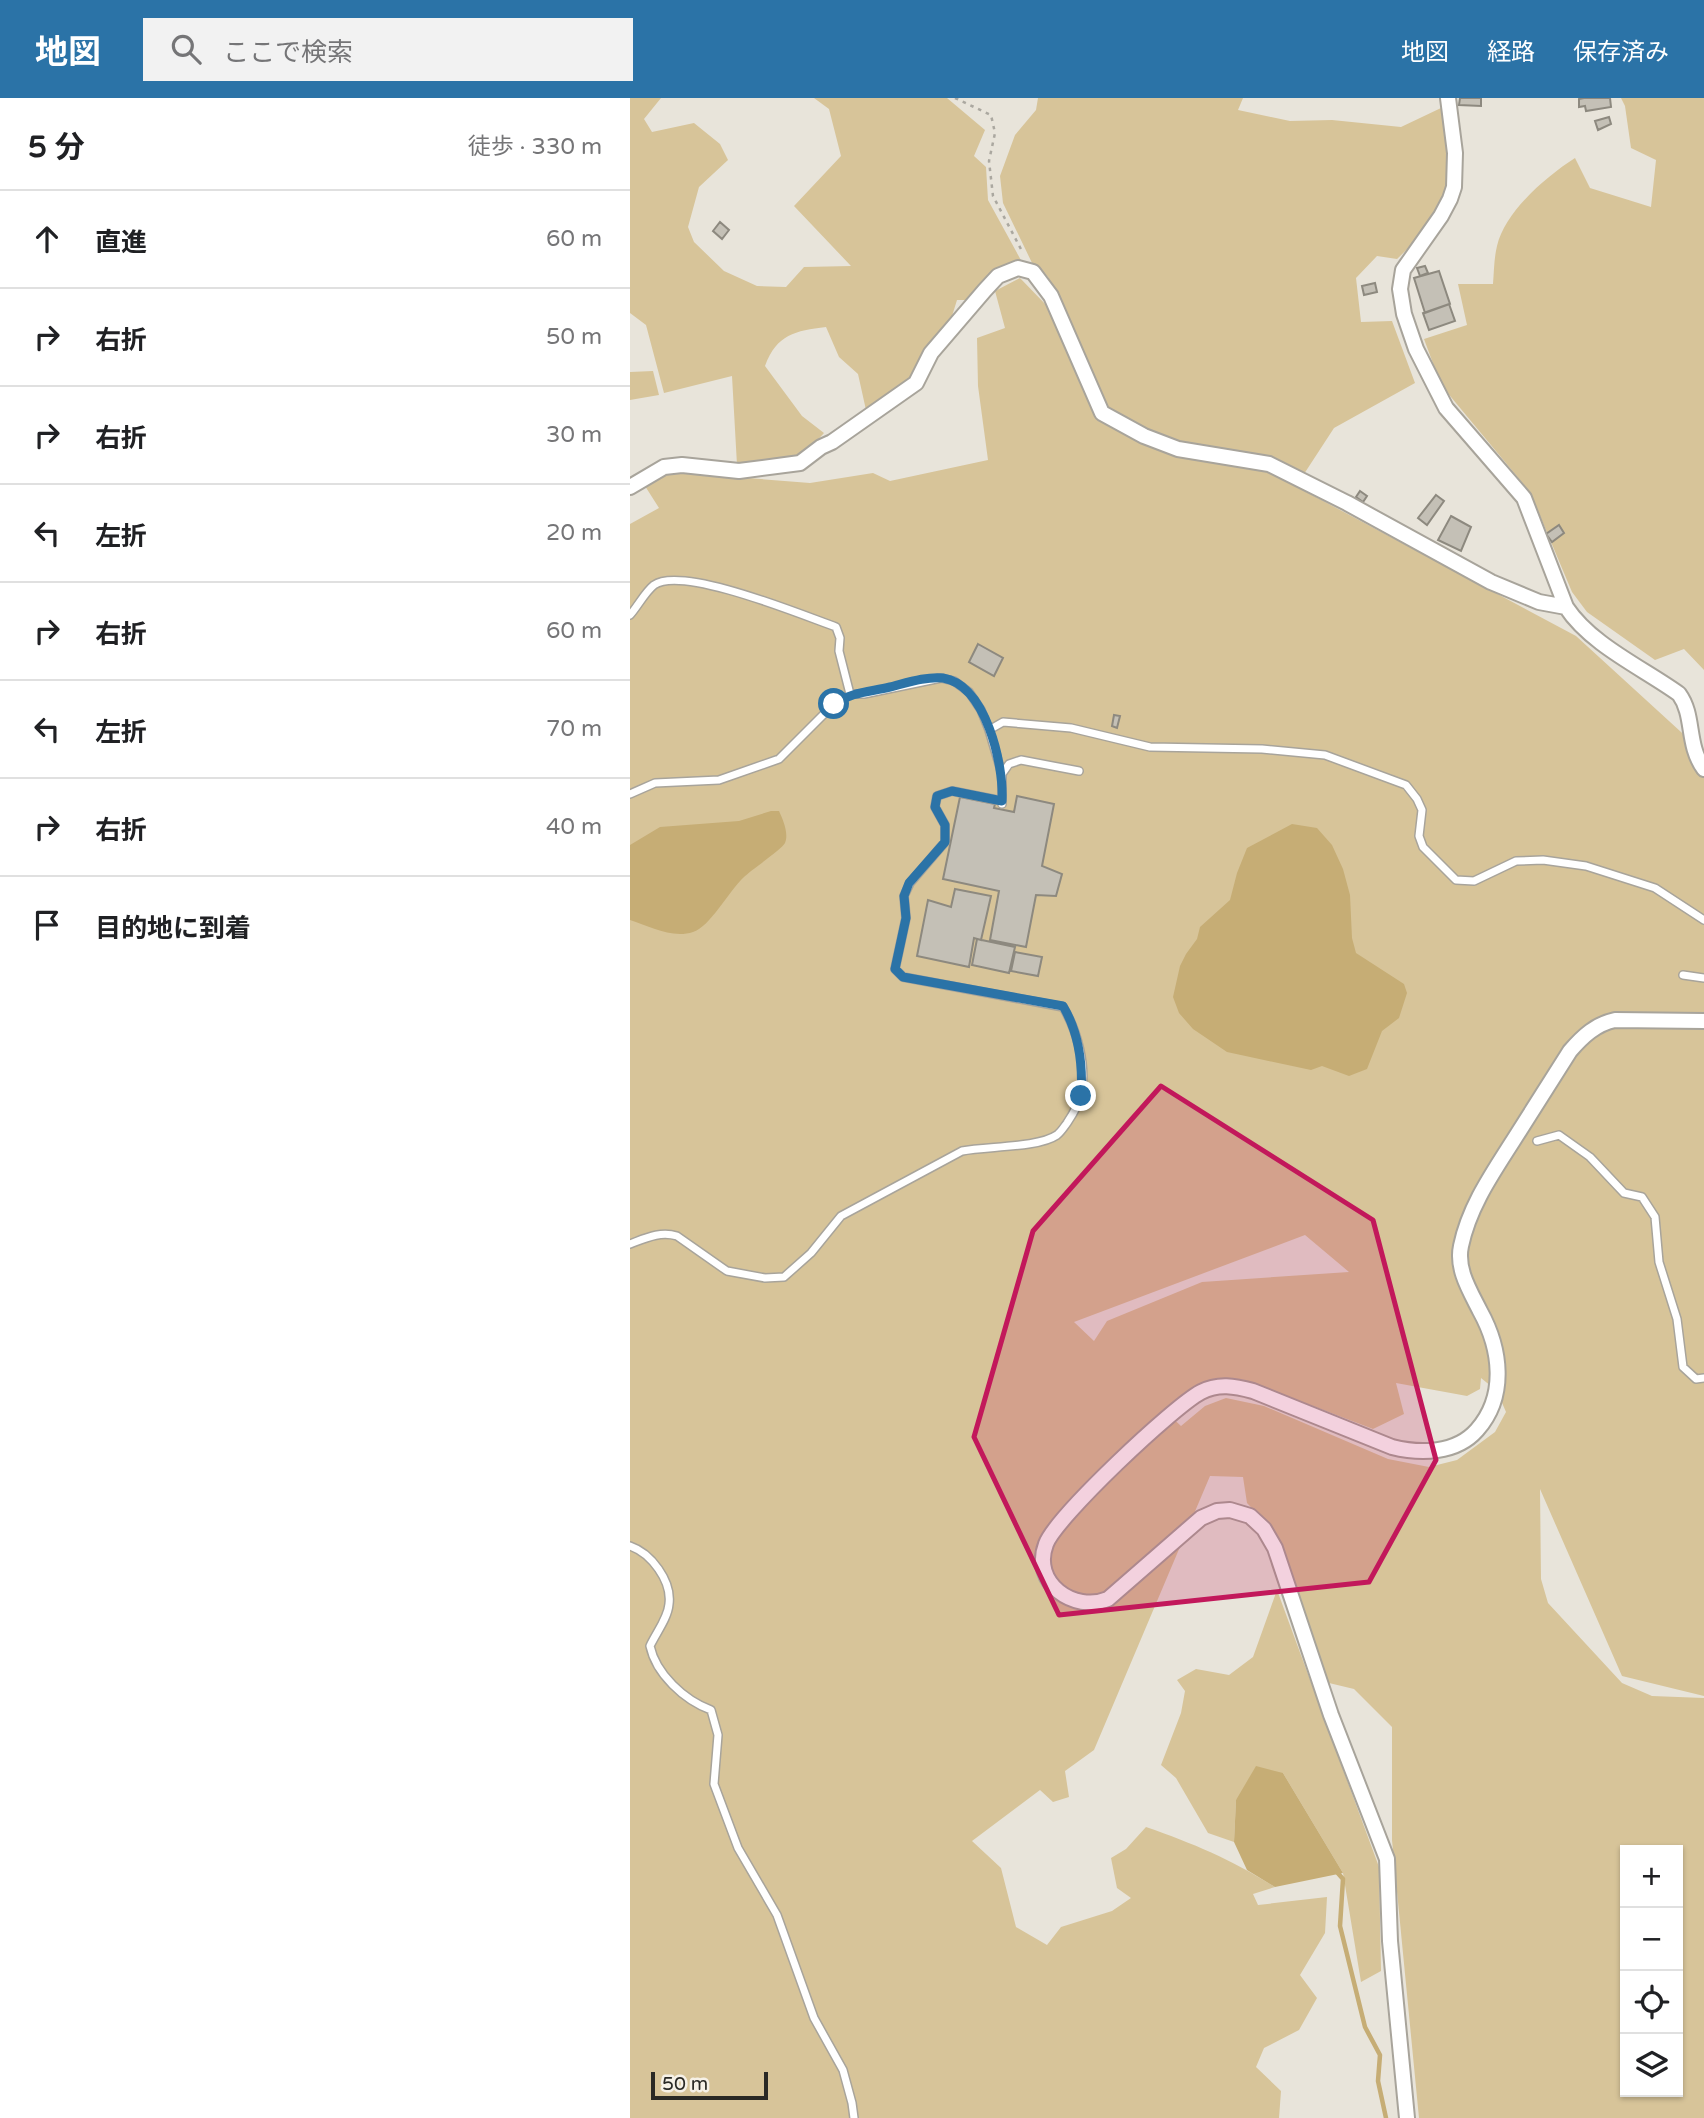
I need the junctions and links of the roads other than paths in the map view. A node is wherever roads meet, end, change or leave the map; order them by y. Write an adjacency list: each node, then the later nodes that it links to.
1 (1448, 98): 3 (street)
2 (630, 487): 3 (street)
3 (1566, 607): 8 (street)
4 (630, 615): 5 (lane)
5 (850, 694): 7 (lane); 12 (lane)
6 (1704, 728): 8 (street)
7 (989, 730): 11 (lane); 13 (lane)
8 (1689, 732): 9 (street)
9 (1704, 769)
10 (1079, 771): 11 (lane)
11 (1002, 774): 18 (lane)
12 (630, 794)
13 (1704, 920)
14 (1683, 975): 15 (lane)
15 (1704, 978)
16 (1704, 1021): 22 (street)
17 (1537, 1141): 19 (lane)
18 (630, 1244)
19 (1704, 1378)
20 (630, 1546): 21 (lane)
21 (854, 2118)
22 (1407, 2118)

